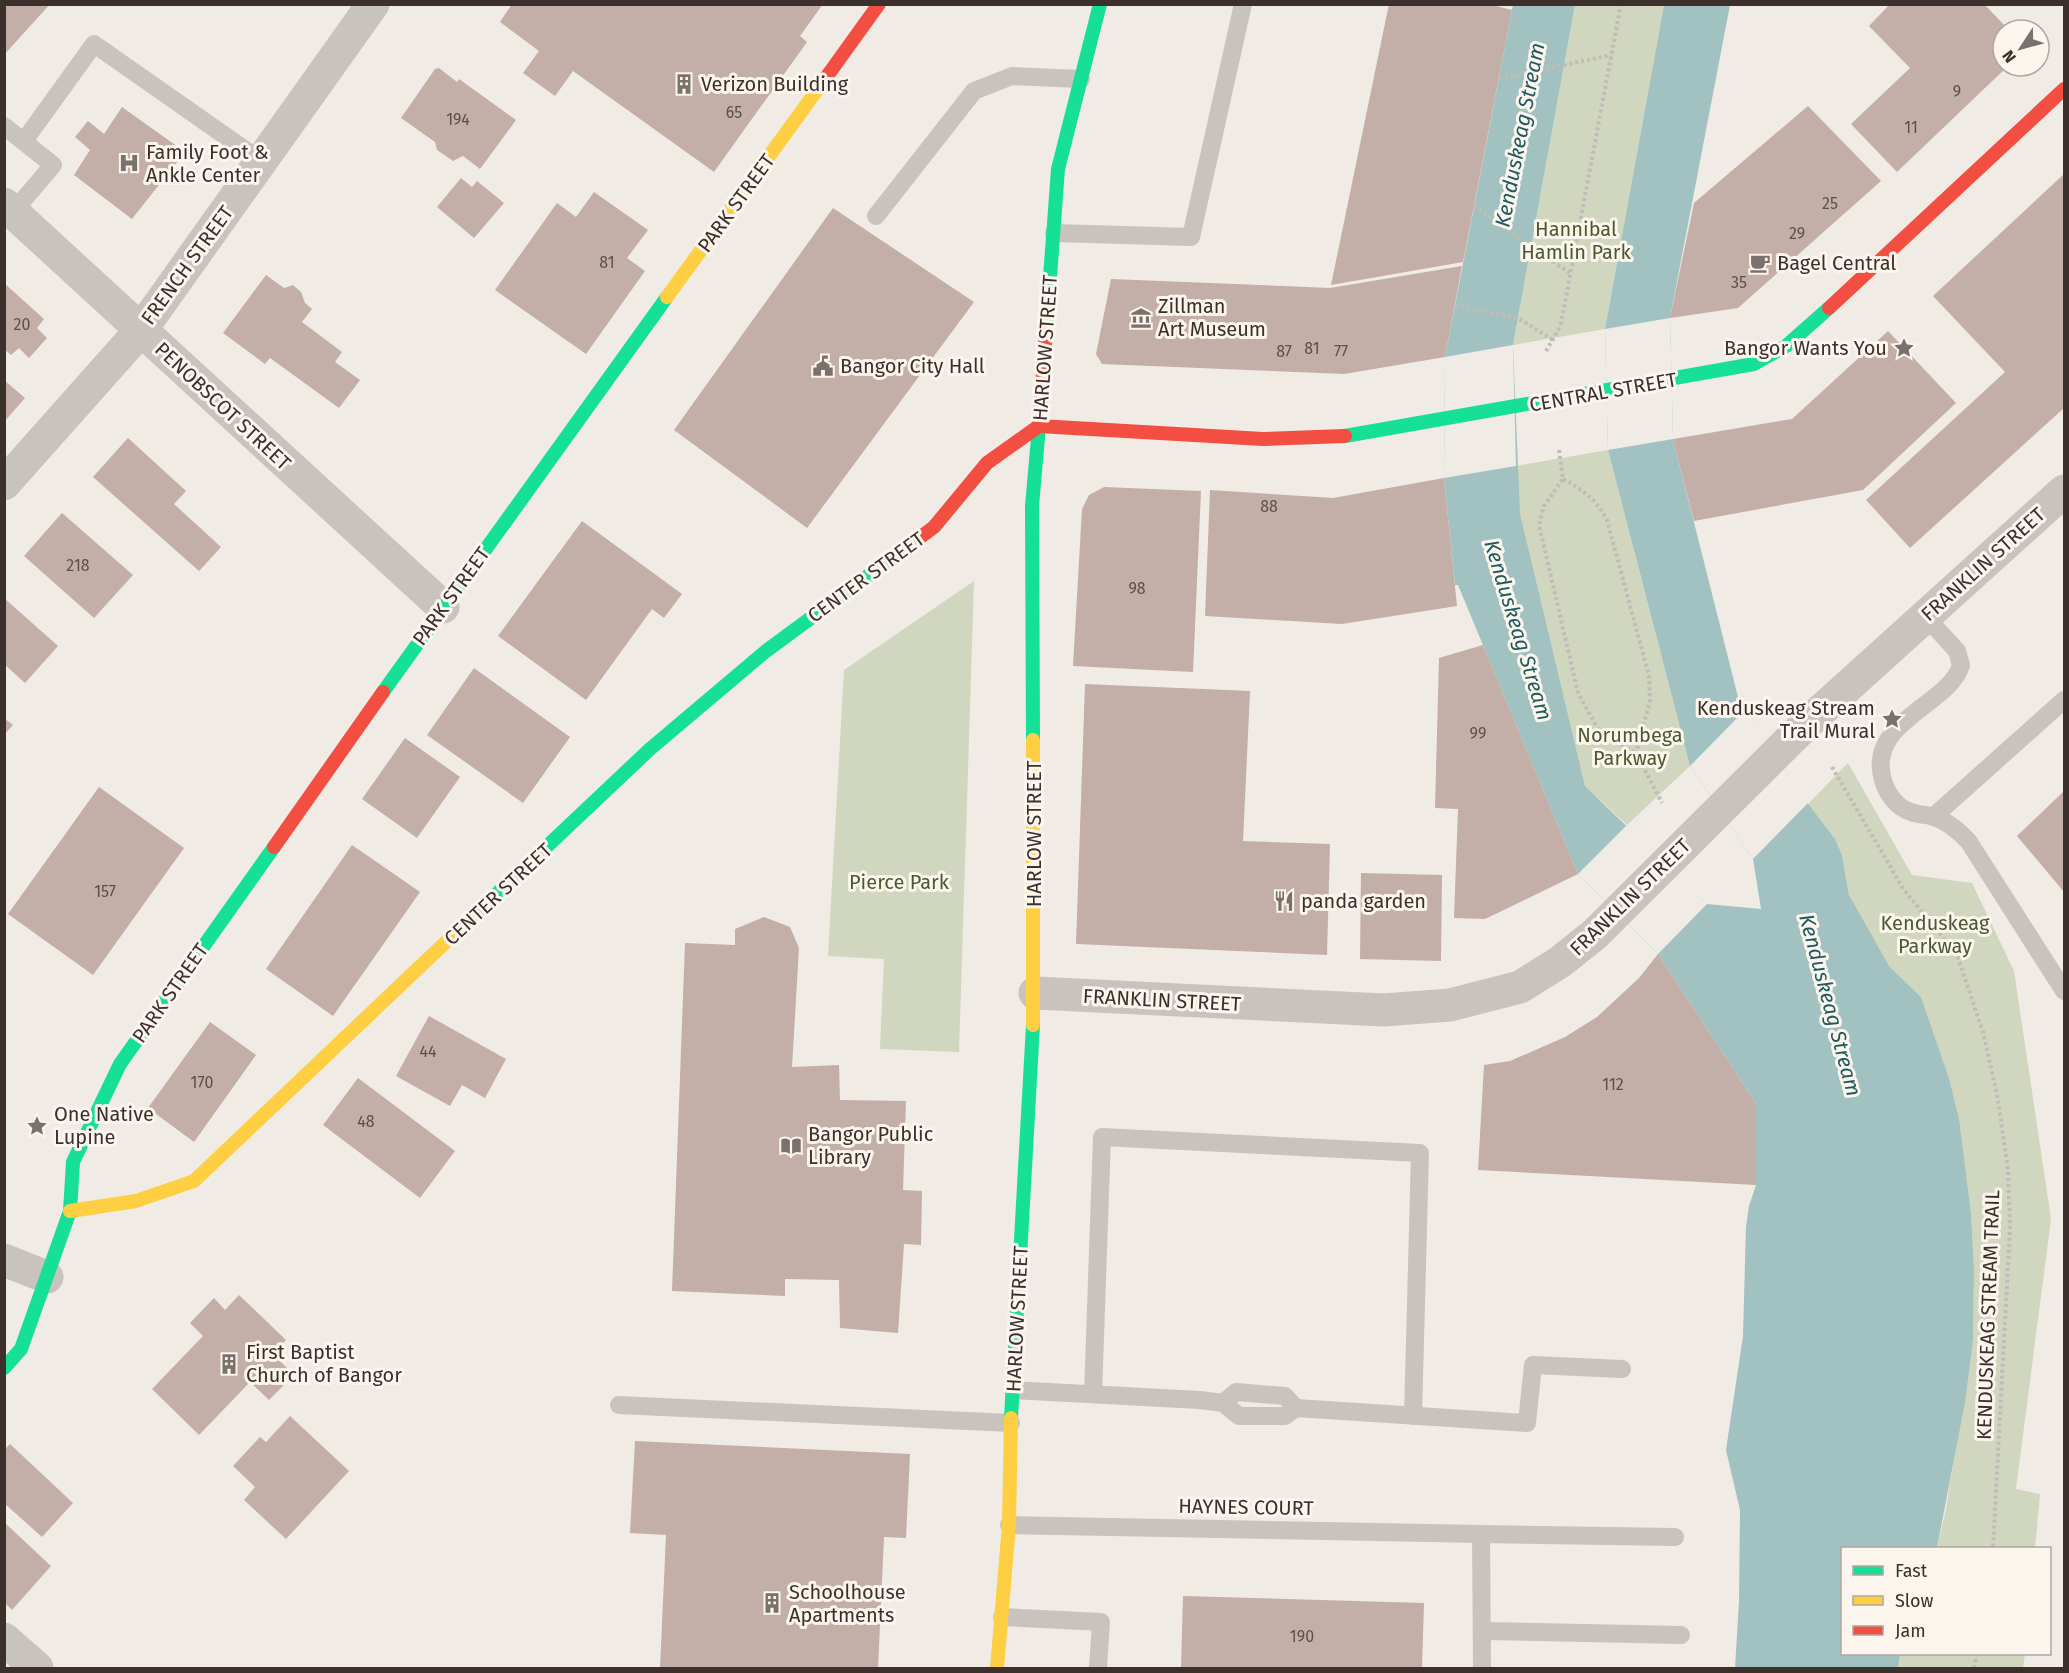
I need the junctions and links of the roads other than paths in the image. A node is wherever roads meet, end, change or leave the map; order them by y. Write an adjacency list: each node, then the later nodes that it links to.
1 (373, 4): 9 (street, FRENCH STREET)
2 (879, 4): 17 (street, PARK STREET)
3 (1100, 4): 5 (street, HARLOW STREET)
4 (1243, 4): 12 (lane)
5 (1081, 79): 11 (lane); 12 (street, HARLOW STREET)
6 (2064, 89): 14 (street, CENTRAL STREET)
7 (4, 126): 8 (lane)
8 (24, 141): 9 (lane); 10 (lane)
9 (261, 162): 13 (street, FRENCH STREET)
10 (9, 208): 13 (street, PENOBSCOT STREET)
11 (876, 216)
12 (1053, 233): 14 (street, HARLOW STREET)
13 (141, 330): 15 (street, FRENCH STREET); 17 (street, PENOBSCOT STREET)
14 (1039, 426): 22 (street, HARLOW STREET); 23 (street, CENTER STREET)
15 (4, 484)
16 (2064, 491): 18 (street, FRANKLIN STREET)
17 (442, 607): 23 (street, PARK STREET)
18 (1925, 616): 20 (lane); 22 (street, FRANKLIN STREET)
19 (2064, 700): 20 (lane)
20 (1933, 817): 21 (lane)
21 (2064, 991)
22 (1035, 993): 28 (street, HARLOW STREET)
23 (70, 1211): 25 (street)
24 (4, 1260): 25 (street)
25 (47, 1277): 26 (street)
26 (4, 1368)
27 (1622, 1369): 31 (lane)
28 (1013, 1390): 29 (lane); 32 (street, HARLOW STREET)
29 (1093, 1394): 31 (lane); 31 (lane)
30 (619, 1405): 32 (lane)
31 (1413, 1416)
32 (1011, 1423): 33 (street, HARLOW STREET)
33 (1009, 1525): 34 (lane, HAYNES COURT); 36 (street, HARLOW STREET)
34 (1481, 1534): 35 (lane, HAYNES COURT); 37 (lane)
35 (1675, 1537)
36 (1002, 1617): 41 (street, HARLOW STREET); 42 (lane)
37 (1483, 1631): 38 (lane); 43 (lane)
38 (1681, 1635)
39 (4, 1639): 40 (street)
40 (37, 1668)
41 (997, 1668)
42 (1098, 1668)
43 (1482, 1668)

